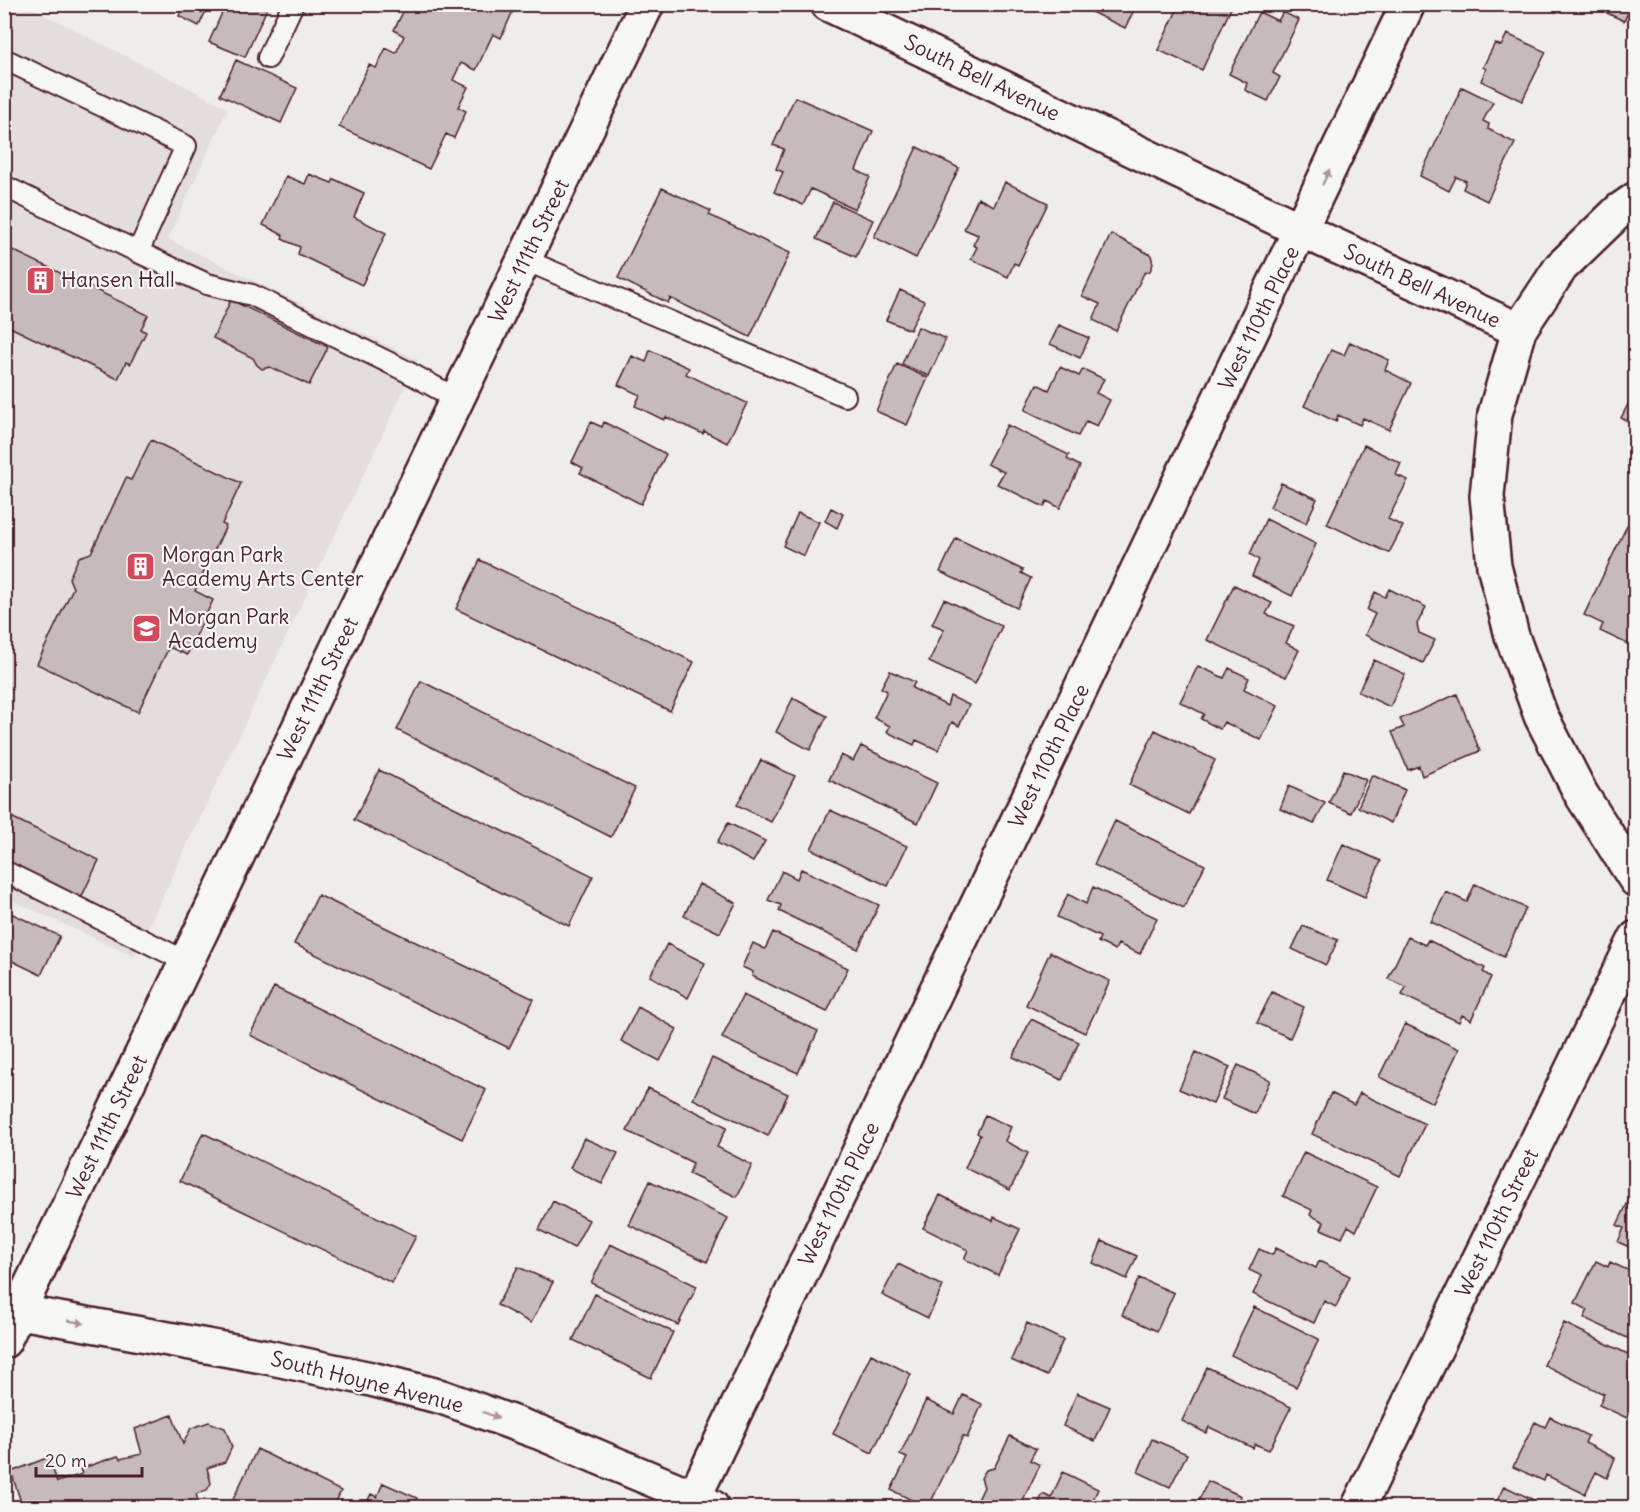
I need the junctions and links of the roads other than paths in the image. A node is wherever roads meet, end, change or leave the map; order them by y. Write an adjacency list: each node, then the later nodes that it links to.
1 (293, 4): 5 (lane)
2 (647, 4): 11 (street, West 111th Street)
3 (828, 4): 9 (street, South Bell Avenue)
4 (1408, 4): 9 (street, West 110th Place, one-way to 4)
5 (268, 58)
6 (4, 59): 10 (lane)
7 (4, 186): 10 (lane)
8 (1635, 199): 12 (street)
9 (1301, 230): 12 (street, South Bell Avenue); 21 (street, West 110th Place)
10 (138, 252): 14 (lane)
11 (525, 260): 13 (lane); 14 (street, West 111th Street)
12 (1519, 330): 16 (street, South Bell Avenue)
13 (845, 396)
14 (458, 399): 18 (street, West 111th Street)
15 (4, 871): 18 (lane)
16 (1635, 880)
17 (1635, 938): 22 (street, West 110th Street)
18 (187, 962): 19 (street, West 111th Street)
19 (11, 1311): 20 (street, West 111th Street); 21 (street, South Hoyne Avenue, one-way to 21)
20 (4, 1341)
21 (699, 1504)
22 (1358, 1508)

